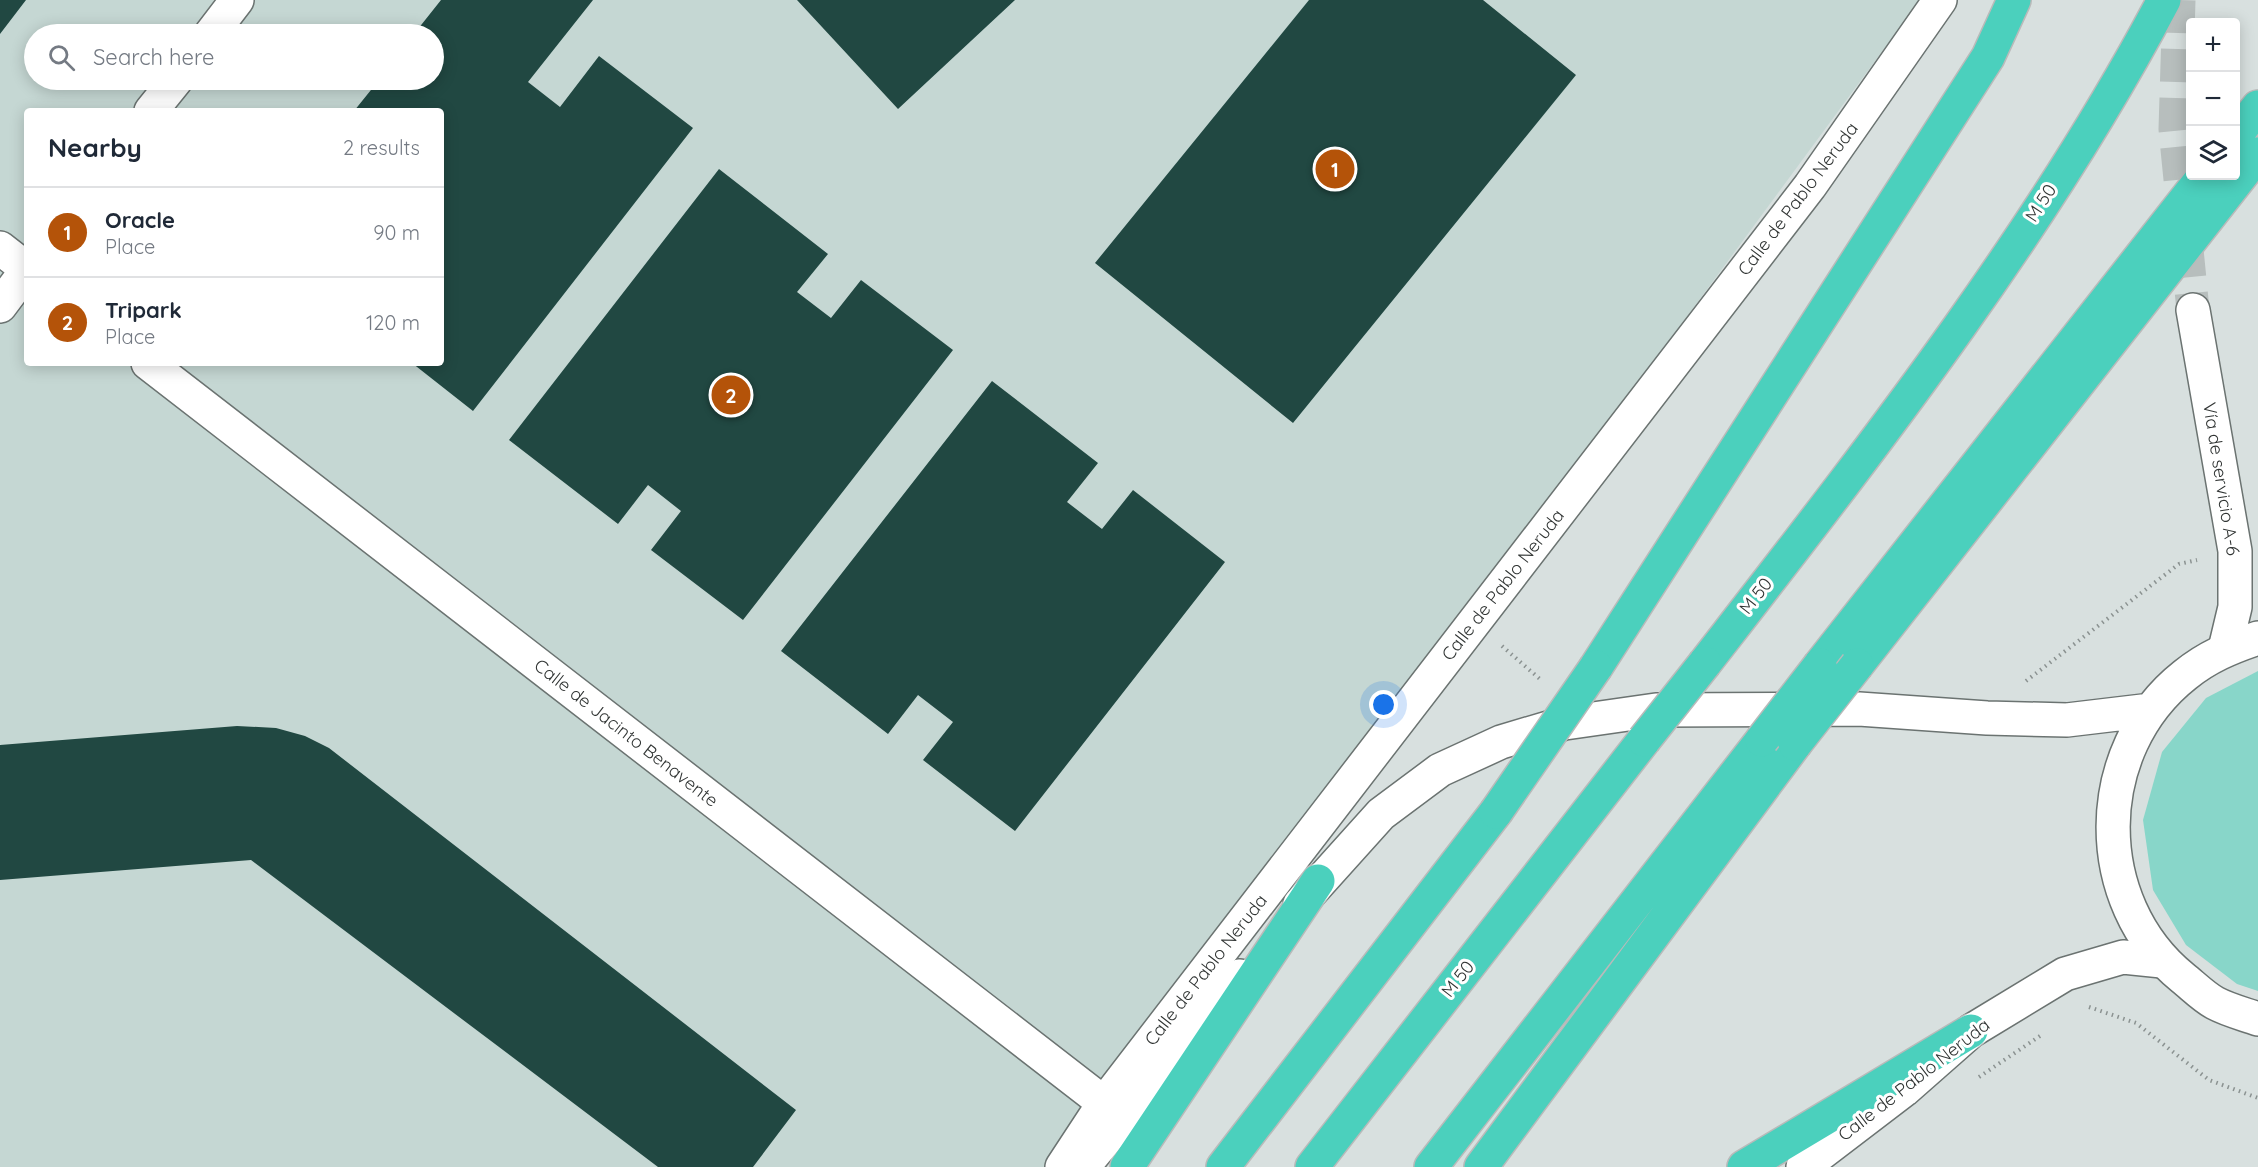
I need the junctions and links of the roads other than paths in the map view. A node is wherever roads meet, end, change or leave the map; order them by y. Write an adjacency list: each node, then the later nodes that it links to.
1 (237, 0): 5 (street)
2 (1940, 0): 25 (street, Calle de Pablo Neruda)
3 (2014, 0): 29 (highway, bridge)
4 (2164, 0): 30 (highway, M 50, bridge)
5 (219, 24)
6 (168, 90): 8 (street)
7 (2258, 107): 9 (highway)
8 (153, 108)
9 (2240, 129)
10 (2258, 154): 32 (highway, bridge)
11 (2201, 180): 31 (highway, bridge)
12 (0, 248): 13 (street)
13 (24, 268)
14 (24, 274): 15 (street)
15 (0, 306)
16 (2193, 310): 19 (street, Vía de servicio A-6)
17 (152, 366): 25 (street, Calle de Jacinto Benavente)
18 (2258, 638): 19 (street)
19 (2225, 649): 20 (street)
20 (2151, 711): 21 (street); 22 (street)
21 (1318, 881): 27 (street); 28 (highway)
22 (2162, 960): 23 (street); 24 (street, Calle de Pablo Neruda)
23 (2258, 1019)
24 (1971, 1031): 33 (highway); 34 (street, Calle de Pablo Neruda)
25 (1104, 1103): 26 (street, Calle de Pablo Neruda)
26 (1062, 1167)
27 (1083, 1167)
28 (1127, 1167)
29 (1223, 1167)
30 (1312, 1167)
31 (1431, 1167)
32 (1481, 1167)
33 (1744, 1167)
34 (1803, 1167)

